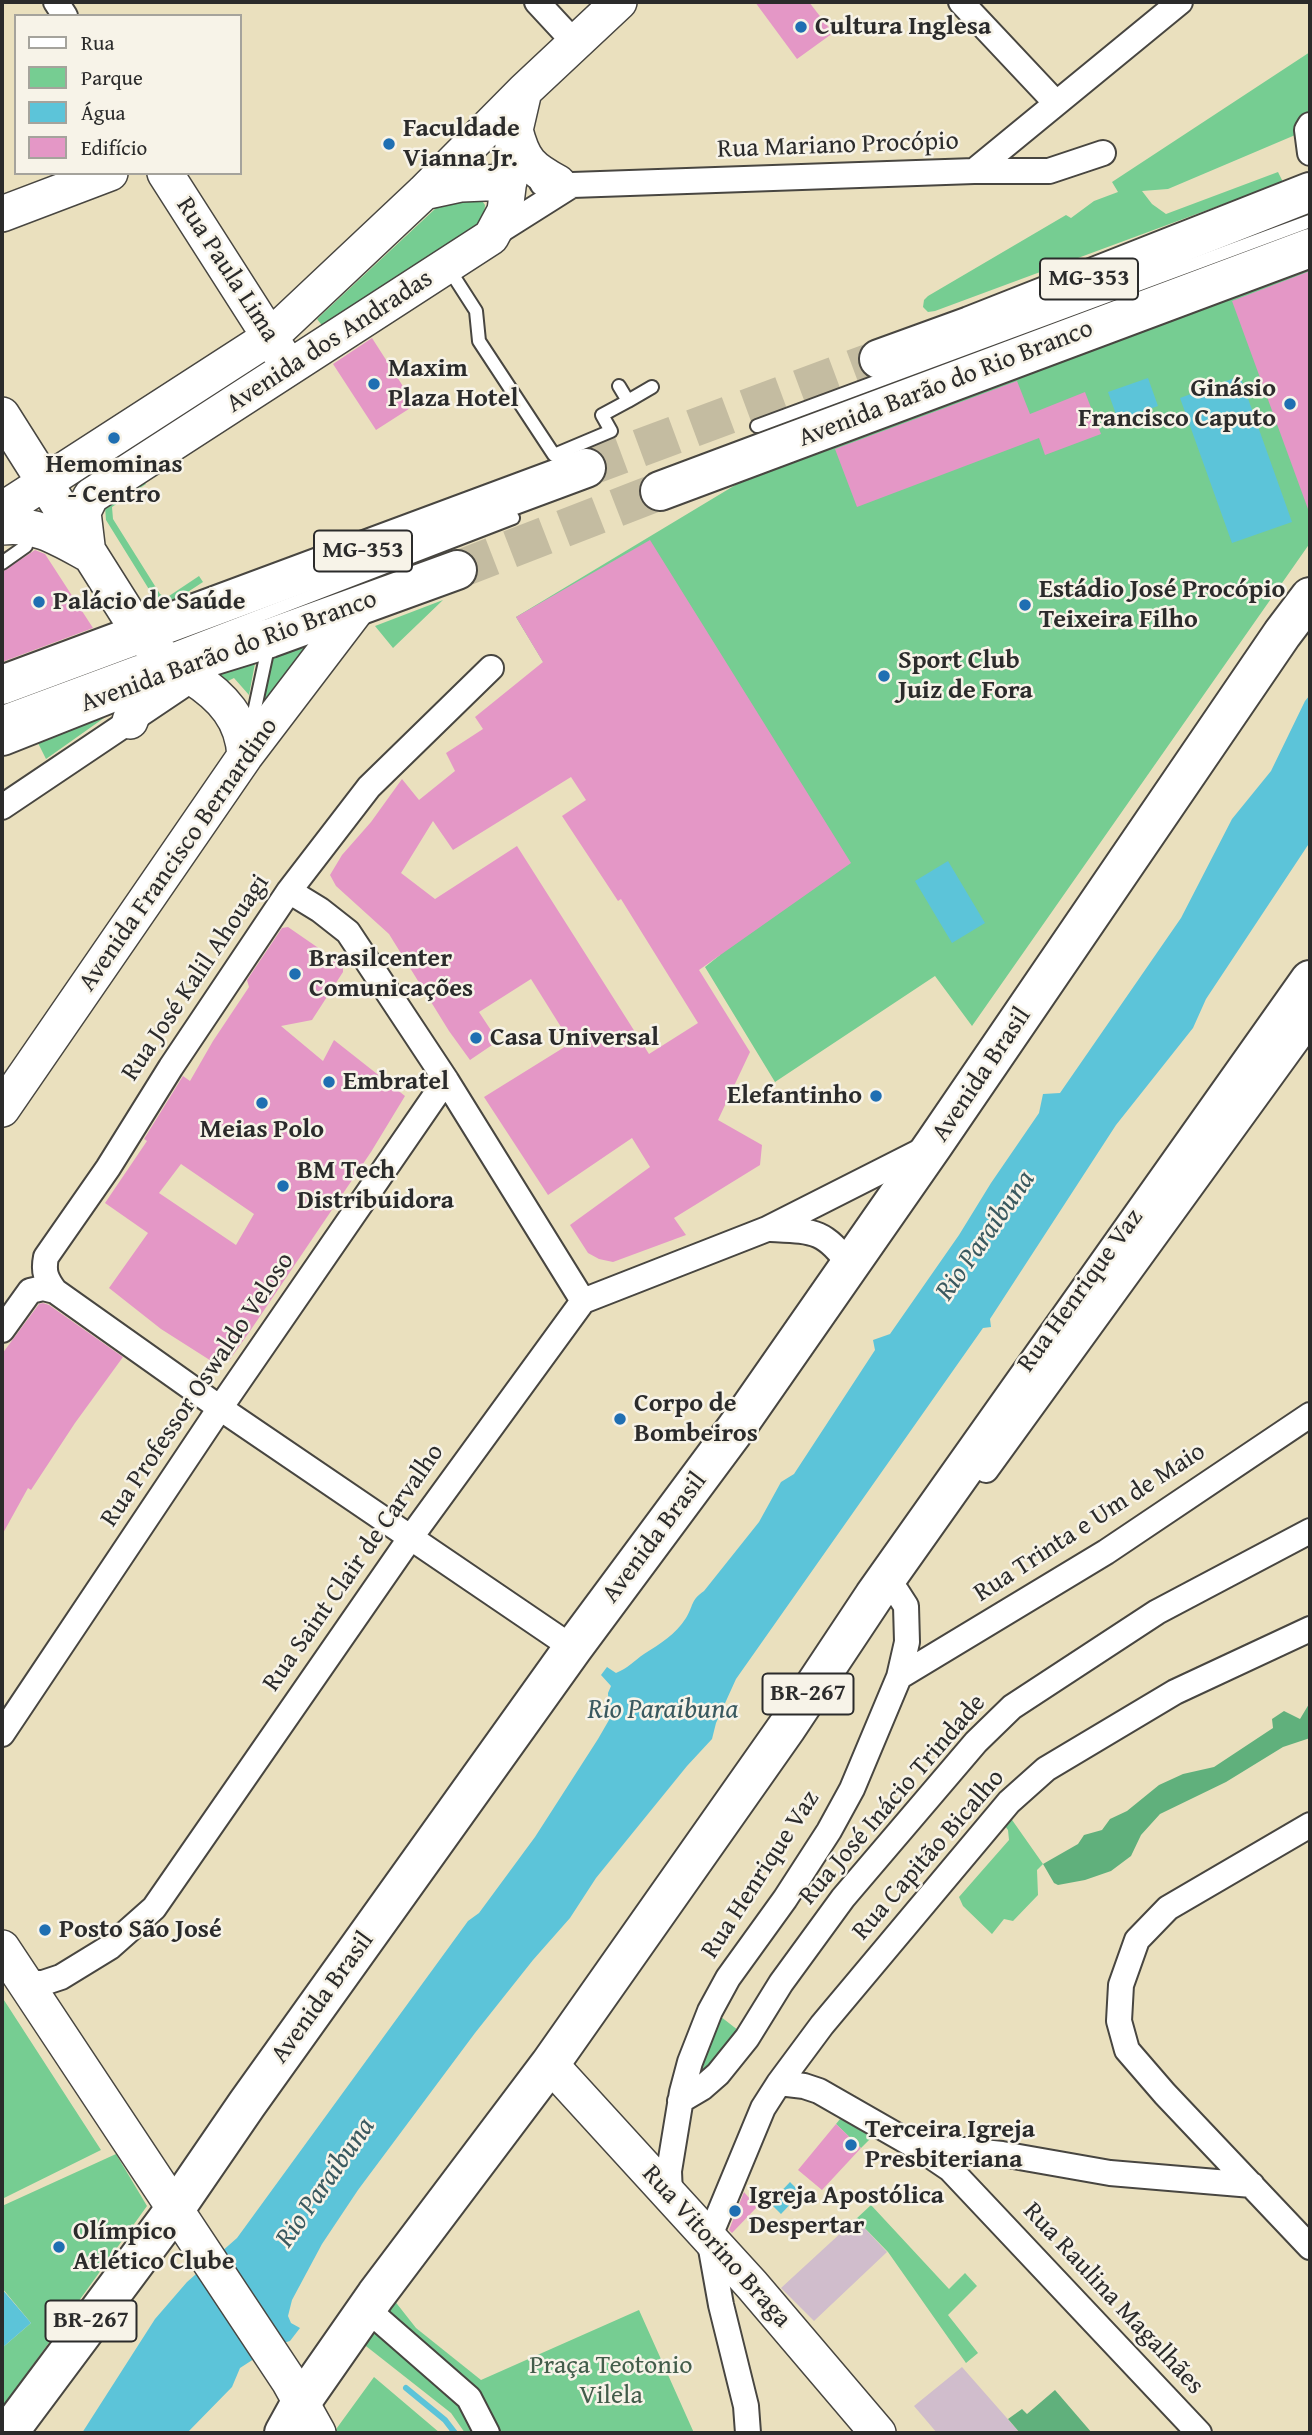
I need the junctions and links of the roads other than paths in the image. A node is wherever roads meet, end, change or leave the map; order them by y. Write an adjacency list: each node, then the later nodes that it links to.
1 (537, 2): 5 (street)
2 (619, 2): 5 (main road, Avenida dos Andradas)
3 (961, 2): 7 (street)
4 (1180, 2): 7 (street)
5 (575, 43): 6 (main road, Avenida dos Andradas)
6 (524, 91): 8 (main road); 17 (main road, Avenida dos Andradas)
7 (1055, 103): 9 (street)
8 (515, 130): 15 (main road); 16 (main road)
9 (1026, 130): 11 (street); 12 (street)
10 (1103, 152): 12 (street, Rua Mariano Procópio)
11 (974, 171): 12 (street, Rua Mariano Procópio); 16 (street, Rua Mariano Procópio)
12 (1049, 171)
13 (105, 175): 19 (main road)
14 (166, 175): 24 (main road, Rua Paula Lima)
15 (509, 182): 16 (street, Rua Mariano Procópio); 17 (main road); 21 (main road)
16 (565, 184): 21 (street)
17 (424, 192): 24 (main road, Avenida dos Andradas)
18 (1310, 192): 25 (main road, Avenida Barão do Rio Branco / MG-353)
19 (2, 214)
20 (1310, 221): 31 (lane, Avenida Barão do Rio Branco)
21 (491, 237): 23 (main road, Avenida dos Andradas)
22 (1310, 248): 34 (main road, Avenida Barão do Rio Branco)
23 (446, 266): 26 (main road, Avenida dos Andradas); 29 (lane)
24 (270, 337): 26 (main road, Rua Paula Lima); 33 (main road, Avenida dos Andradas)
25 (879, 359)
26 (290, 367): 37 (main road, Avenida dos Andradas)
27 (619, 386): 29 (lane)
28 (652, 387): 29 (lane)
29 (628, 401)
30 (2, 415): 33 (main road)
31 (757, 426)
32 (586, 468): 44 (main road, Avenida Barão do Rio Branco / MG-353)
33 (44, 483): 36 (main road, Avenida dos Andradas); 37 (main road)
34 (660, 491)
35 (513, 519): 41 (lane, Avenida Barão do Rio Branco)
36 (8, 529): 37 (main road); 38 (lane)
37 (88, 554): 44 (main road)
38 (2, 563)
39 (457, 570): 42 (main road, Avenida Barão do Rio Branco)
40 (1310, 597): 57 (main road, Avenida Brasil / BR-267)
41 (296, 602): 43 (lane); 44 (lane, Avenida Barão do Rio Branco)
42 (360, 605): 43 (main road, Avenida Barão do Rio Branco); 50 (main road, Avenida Francisco Bernardino)
43 (270, 638): 44 (main road, Avenida Barão do Rio Branco); 50 (lane)
44 (168, 659): 46 (main road, Avenida Barão do Rio Branco / MG-353); 47 (main road, Avenida Barão do Rio Branco); 48 (lane, Avenida Barão do Rio Branco); 50 (main road)
45 (491, 668): 52 (street, Rua José Kalil Ahouagi)
46 (2, 685)
47 (122, 706): 49 (main road, Avenida Barão do Rio Branco); 51 (street)
48 (2, 712)
49 (2, 736)
50 (245, 756): 56 (main road, Avenida Francisco Bernardino)
51 (2, 807)
52 (289, 891): 55 (street); 60 (street, Rua José Kalil Ahouagi)
53 (1310, 980): 67 (main road, BR-267)
54 (1310, 1023): 67 (street, Rua Henrique Vaz)
55 (446, 1080): 61 (street); 63 (street, Rua Professor Oswaldo Veloso)
56 (2, 1109)
57 (934, 1144): 58 (street); 59 (main road, Avenida Brasil / BR-267)
58 (767, 1229): 59 (street); 61 (street)
59 (850, 1266): 69 (main road, Avenida Brasil / BR-267)
60 (55, 1291): 62 (street); 63 (street)
61 (583, 1301): 66 (street, Rua Saint Clair de Carvalho)
62 (2, 1330)
63 (220, 1408): 66 (street); 71 (street, Rua Professor Oswaldo Veloso)
64 (1310, 1415): 70 (street, Rua Trinta e Um de Maio)
65 (1310, 1531): 77 (street, Rua José Inácio Trindade)
66 (411, 1537): 69 (street); 74 (street, Rua Saint Clair de Carvalho)
67 (886, 1594): 70 (street, Rua Henrique Vaz); 75 (main road, BR-267)
68 (1310, 1629): 76 (street, Rua Capitão Bicalho)
69 (573, 1648): 81 (main road, Avenida Brasil / BR-267)
70 (899, 1677): 77 (street, Rua Henrique Vaz)
71 (2, 1734)
72 (1310, 1825): 79 (street)
73 (2, 1948): 74 (main road)
74 (24, 1983): 81 (main road)
75 (550, 2064): 80 (main road, Rua Vitorino Braga); 84 (main road, BR-267)
76 (779, 2083): 78 (street, Rua Raulina Magalhães); 82 (street, Rua Capitão Bicalho)
77 (680, 2101): 80 (street, Rua Henrique Vaz)
78 (922, 2150): 79 (street); 90 (street, Rua Raulina Magalhães)
79 (1252, 2185): 83 (street)
80 (670, 2195): 82 (main road, Rua Vitorino Braga)
81 (175, 2209): 85 (main road); 86 (main road, Avenida Brasil / BR-267)
82 (709, 2238): 88 (street); 89 (main road, Rua Vitorino Braga)
83 (1310, 2247)
84 (367, 2309): 85 (main road, BR-267); 87 (street)
85 (298, 2413)
86 (8, 2433)
87 (487, 2433)
88 (748, 2433)
89 (878, 2433)
90 (1199, 2433)

